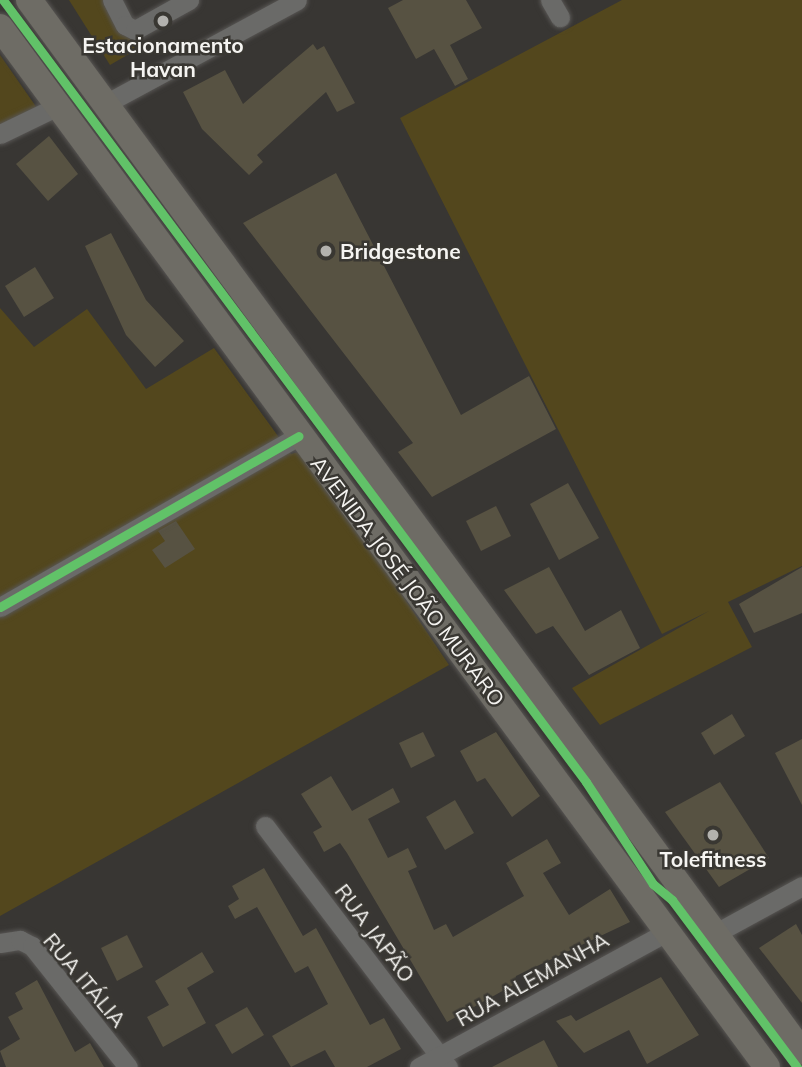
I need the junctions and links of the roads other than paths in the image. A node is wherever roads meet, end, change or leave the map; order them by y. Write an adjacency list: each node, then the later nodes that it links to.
1 (29, 0): 6 (main road, AVENIDA JOSÉ JOÃO MURARO)
2 (112, 0): 3 (street)
3 (189, 0)
4 (292, 1): 7 (street)
5 (3, 31): 6 (main road); 8 (main road, AVENIDA JOSÉ JOÃO MURARO)
6 (73, 62): 7 (main road, AVENIDA JOSÉ JOÃO MURARO)
7 (105, 104): 10 (main road, AVENIDA JOSÉ JOÃO MURARO)
8 (66, 116): 9 (street); 10 (main road); 11 (main road, AVENIDA JOSÉ JOÃO MURARO)
9 (0, 134)
10 (146, 163): 14 (main road, AVENIDA JOSÉ JOÃO MURARO)
11 (299, 436): 12 (street); 13 (main road, AVENIDA JOSÉ JOÃO MURARO)
12 (0, 607)
13 (514, 723): 14 (main road); 16 (main road, AVENIDA JOSÉ JOÃO MURARO)
14 (598, 774): 17 (main road, AVENIDA JOSÉ JOÃO MURARO)
15 (265, 826): 23 (street, RUA JAPÃO)
16 (590, 830): 17 (main road); 19 (main road, AVENIDA JOSÉ JOÃO MURARO)
17 (658, 859): 20 (main road, AVENIDA JOSÉ JOÃO MURARO)
18 (802, 886): 20 (street)
19 (667, 932): 23 (street, RUA ALEMANHA); 26 (main road, AVENIDA JOSÉ JOÃO MURARO)
20 (714, 934): 22 (main road, AVENIDA JOSÉ JOÃO MURARO)
21 (0, 943): 24 (street, RUA ITÁLIA)
22 (802, 1052)
23 (444, 1061): 25 (street, RUA ALEMANHA)
24 (128, 1067)
25 (419, 1067)
26 (767, 1067)

